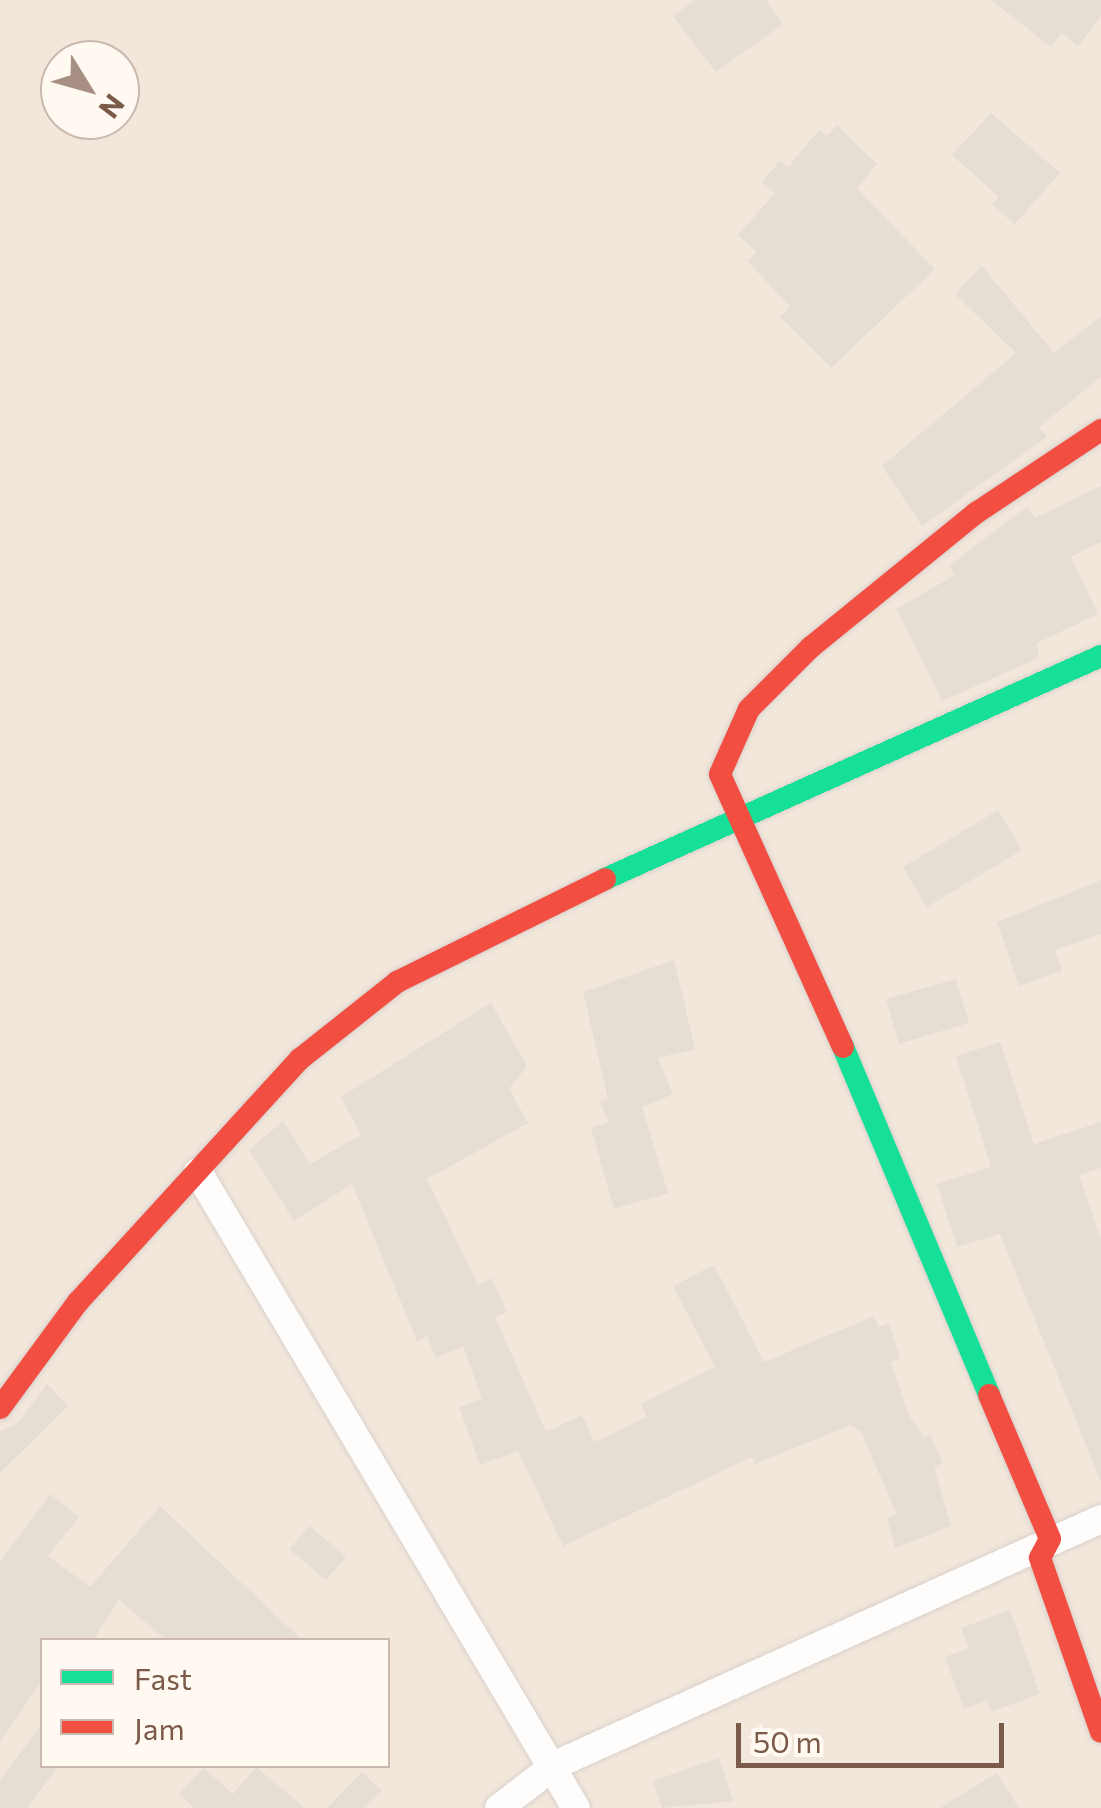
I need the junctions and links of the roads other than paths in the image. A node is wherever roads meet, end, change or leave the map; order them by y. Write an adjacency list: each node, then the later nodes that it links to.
1 (1101, 430): 3 (street)
2 (1101, 656): 3 (street)
3 (746, 820): 4 (street); 7 (street)
4 (198, 1172): 5 (street); 9 (street)
5 (0, 1408)
6 (1101, 1519): 7 (street)
7 (1050, 1539): 8 (street); 9 (street)
8 (1101, 1732)
9 (555, 1765): 10 (street); 11 (street)
10 (499, 1808)
11 (576, 1808)

